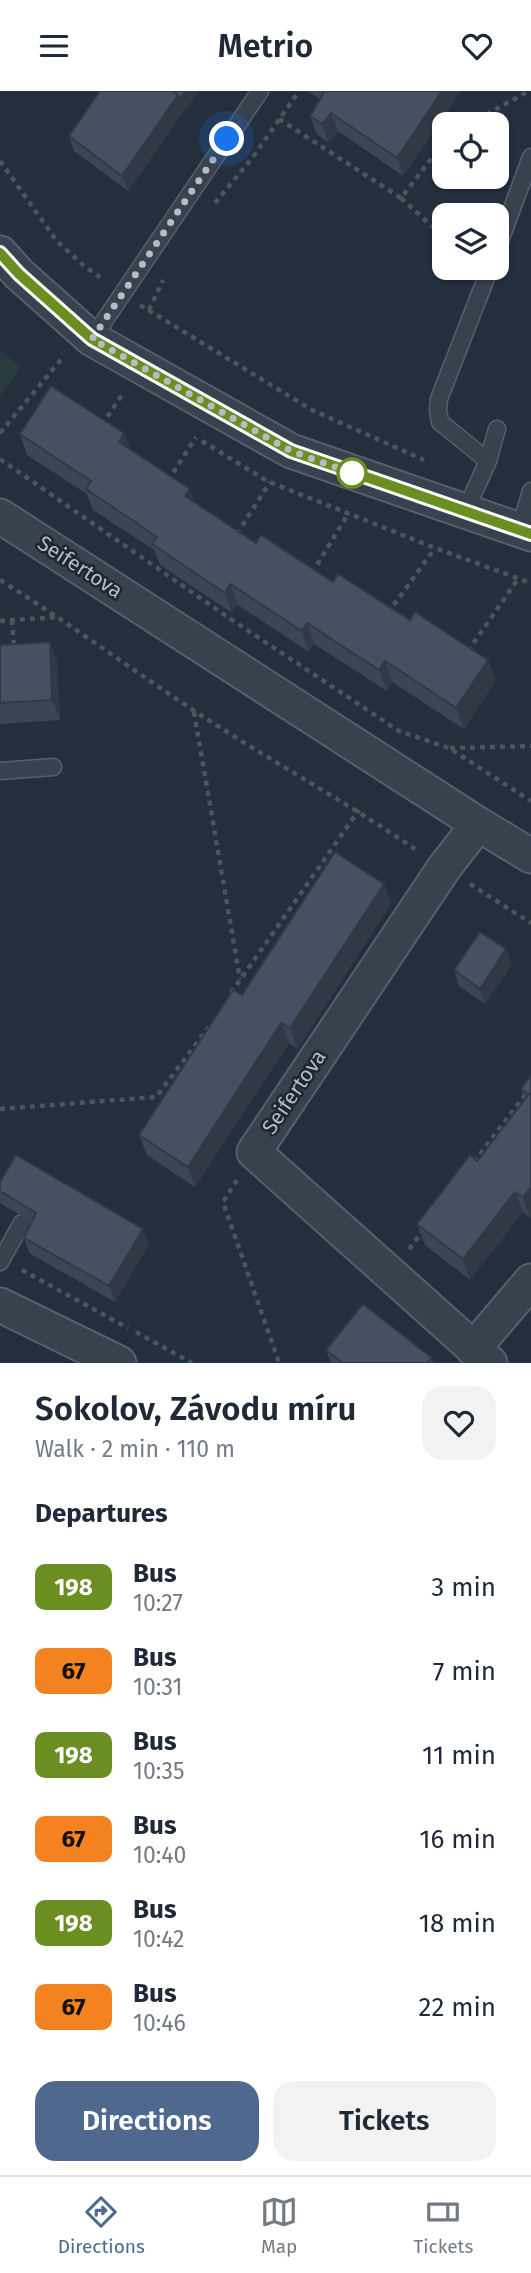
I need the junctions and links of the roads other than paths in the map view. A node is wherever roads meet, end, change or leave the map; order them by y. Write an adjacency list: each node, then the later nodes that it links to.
1 (260, 91): 6 (lane)
2 (531, 157): 3 (lane)
3 (509, 217)
4 (0, 253): 6 (street)
5 (485, 280): 8 (lane)
6 (92, 339): 10 (street)
7 (497, 429): 8 (lane)
8 (488, 461): 10 (lane)
9 (531, 491): 12 (lane)
10 (465, 512): 12 (street)
11 (0, 516): 15 (street, Seifertova)
12 (525, 533)
13 (53, 767): 14 (lane)
14 (0, 771)
15 (478, 824): 16 (street, Seifertova); 21 (street, Seifertova)
16 (531, 856)
17 (22, 1223): 18 (lane)
18 (1, 1261)
19 (531, 1281): 21 (street, Seifertova)
20 (0, 1305): 22 (street)
21 (481, 1356)
22 (119, 1363)

